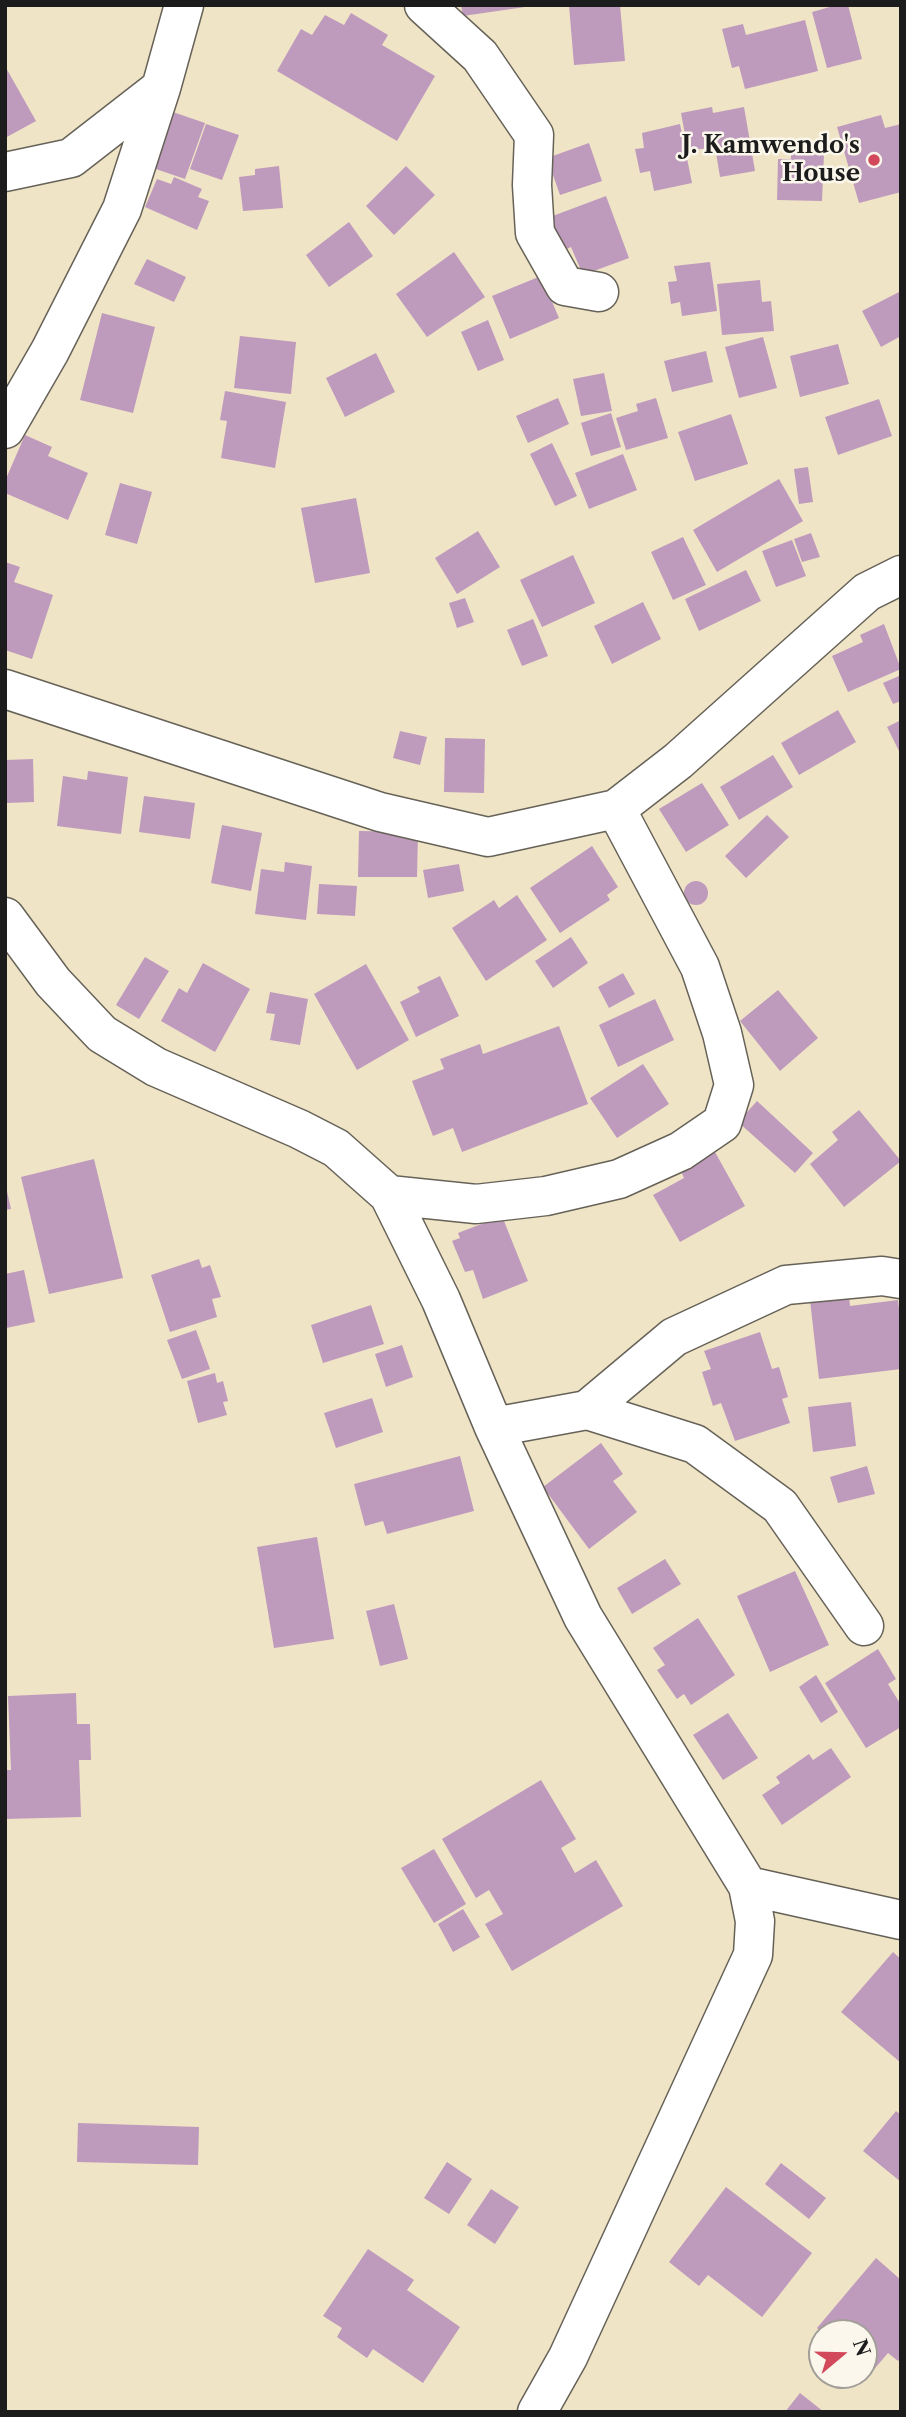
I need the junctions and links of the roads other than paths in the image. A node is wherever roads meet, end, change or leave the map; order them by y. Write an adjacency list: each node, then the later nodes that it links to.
1 (184, 5): 3 (street)
2 (424, 5): 5 (street)
3 (161, 89): 4 (street); 6 (street)
4 (5, 172)
5 (599, 292)
6 (5, 429)
7 (901, 575): 9 (street)
8 (5, 690): 9 (street)
9 (616, 809): 11 (street)
10 (5, 916): 11 (street)
11 (389, 1195): 14 (street)
12 (901, 1279): 13 (street)
13 (587, 1410): 14 (street); 15 (street)
14 (494, 1427): 16 (street)
15 (864, 1626)
16 (748, 1886): 17 (street); 18 (street)
17 (901, 1920)
18 (537, 2412)

